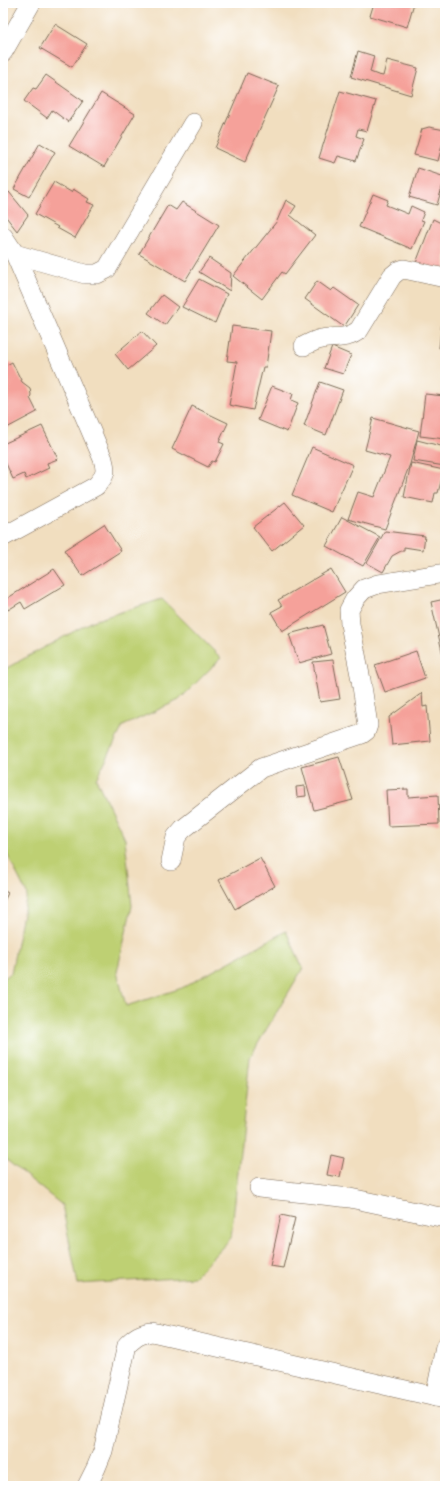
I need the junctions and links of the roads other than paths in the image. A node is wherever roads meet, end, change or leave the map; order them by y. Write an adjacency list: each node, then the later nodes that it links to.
1 (31, 3): 2 (street)
2 (3, 52)
3 (192, 123): 5 (street)
4 (3, 236): 5 (street)
5 (15, 254): 8 (street)
6 (445, 278): 7 (street)
7 (304, 346)
8 (3, 537)
9 (445, 573): 10 (street)
10 (171, 860)
11 (259, 1188): 12 (street)
12 (445, 1218)
13 (445, 1347): 14 (street)
14 (440, 1398): 15 (street)
15 (87, 1486)

